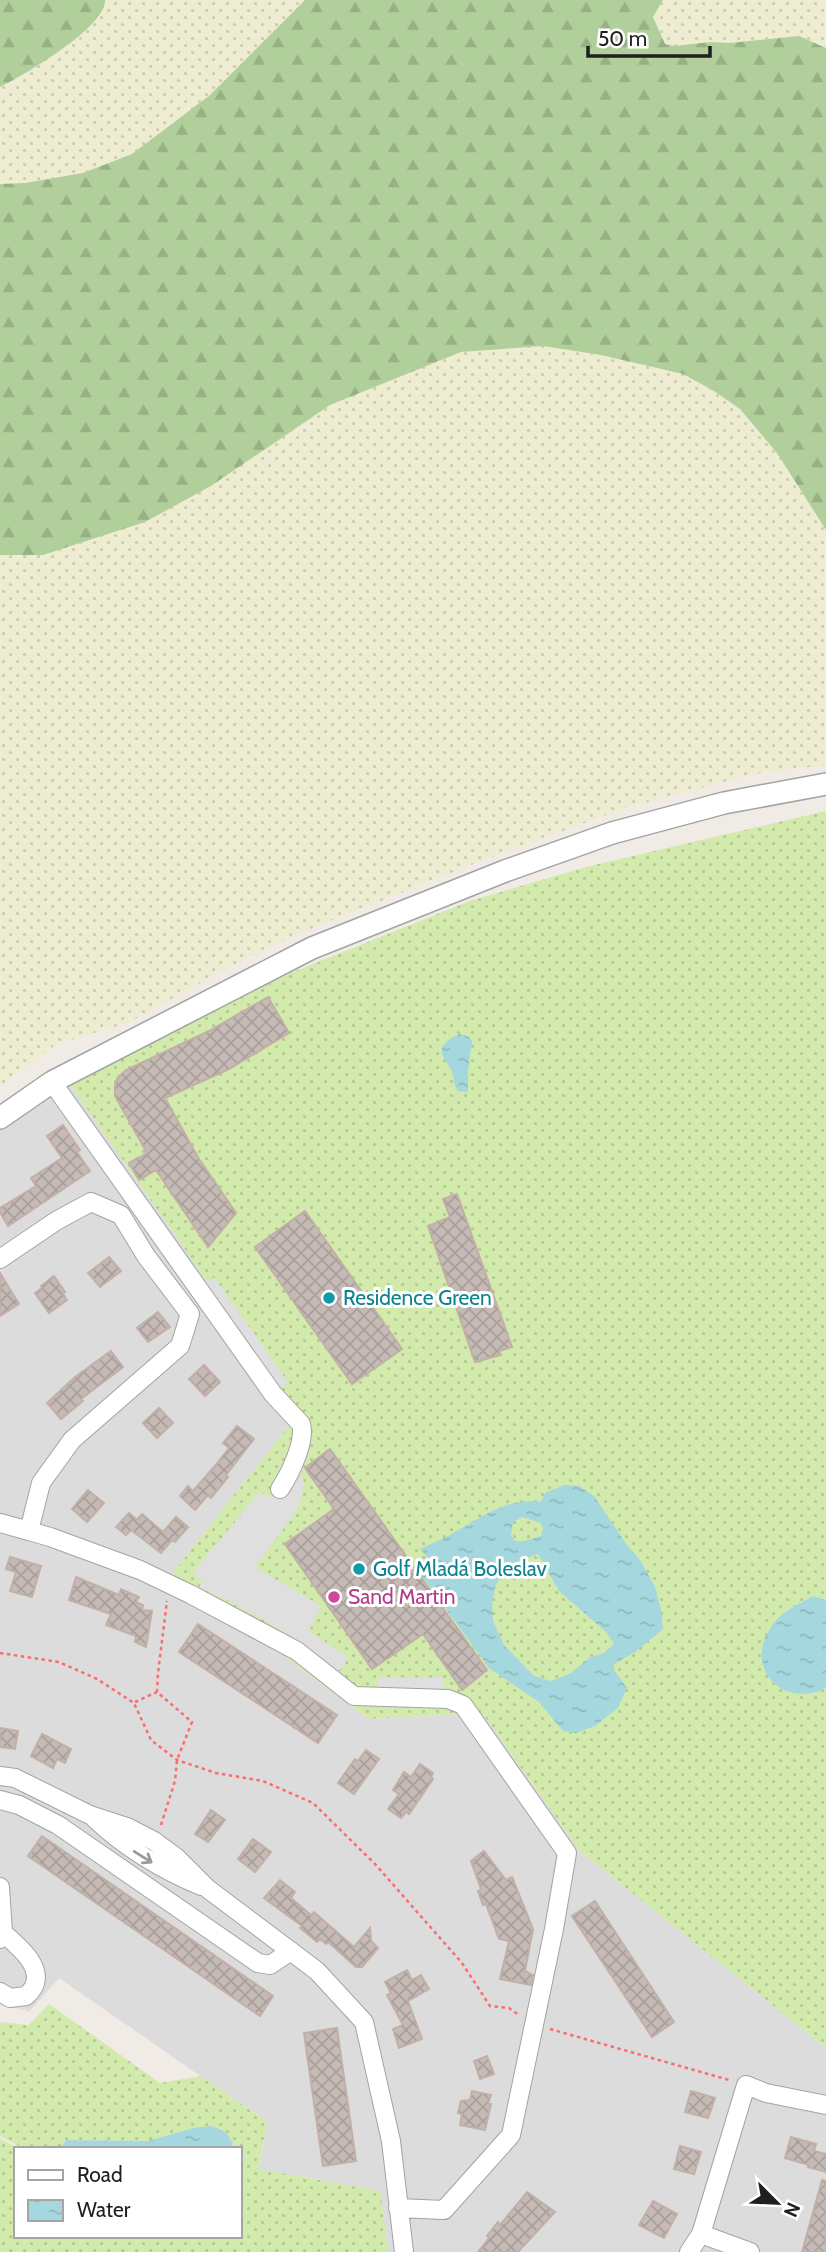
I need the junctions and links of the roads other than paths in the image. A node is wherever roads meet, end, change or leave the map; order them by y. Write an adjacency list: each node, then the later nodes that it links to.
1 (826, 784): 2 (street)
2 (52, 1082): 3 (street); 5 (street)
3 (0, 1118)
4 (0, 1259): 7 (street)
5 (280, 1489)
6 (0, 1523): 7 (street)
7 (29, 1531): 17 (street)
8 (0, 1776): 10 (street)
9 (0, 1800): 14 (street)
10 (90, 1815): 12 (street, one-way to 12); 12 (street)
11 (0, 1887): 13 (street)
12 (208, 1889): 14 (street)
13 (2, 1936): 15 (street)
14 (291, 1951): 17 (street)
15 (0, 1992)
16 (826, 2105): 18 (street)
17 (398, 2208): 19 (street)
18 (701, 2234): 20 (street); 21 (street)
19 (404, 2252)
20 (689, 2252)
21 (750, 2252)

